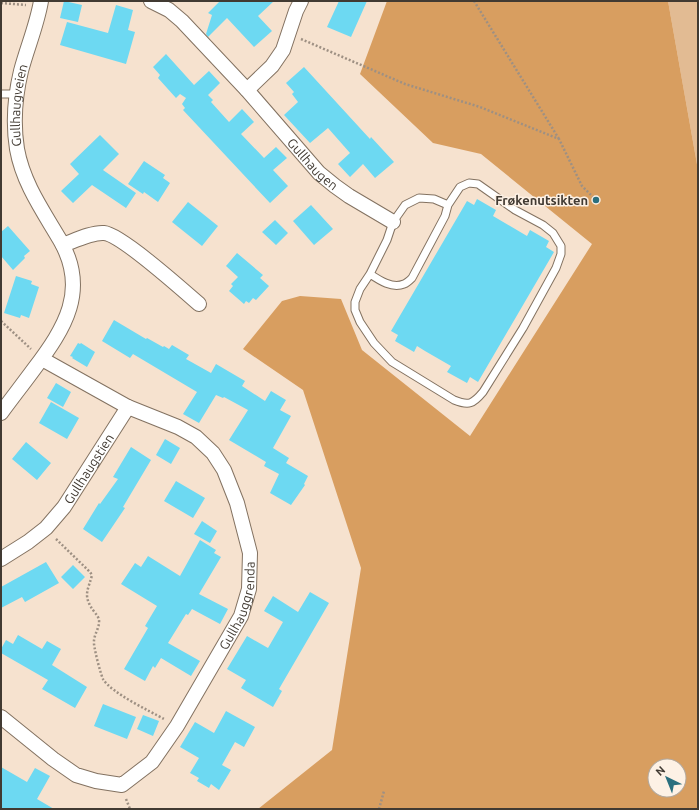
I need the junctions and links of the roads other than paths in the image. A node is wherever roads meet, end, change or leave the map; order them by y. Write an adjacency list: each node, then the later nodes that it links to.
1 (151, 1): 4 (street, Gullhaugen)
2 (301, 1): 4 (street)
3 (41, 3): 6 (street, Gullhaugveien)
4 (247, 90): 8 (street, Gullhaugen)
5 (1, 94): 6 (lane)
6 (16, 94): 9 (street, Gullhaugveien)
7 (448, 205): 8 (lane); 10 (lane); 10 (lane)
8 (393, 222): 10 (lane)
9 (63, 245): 11 (street); 12 (street, Gullhaugveien)
10 (370, 274)
11 (199, 304)
12 (42, 359): 13 (street, Gullhauggrenda); 14 (street, Gullhaugveien)
13 (128, 407): 15 (street, Gullhaugstien); 16 (street, Gullhauggrenda)
14 (1, 413)
15 (1, 559)
16 (1, 717)

